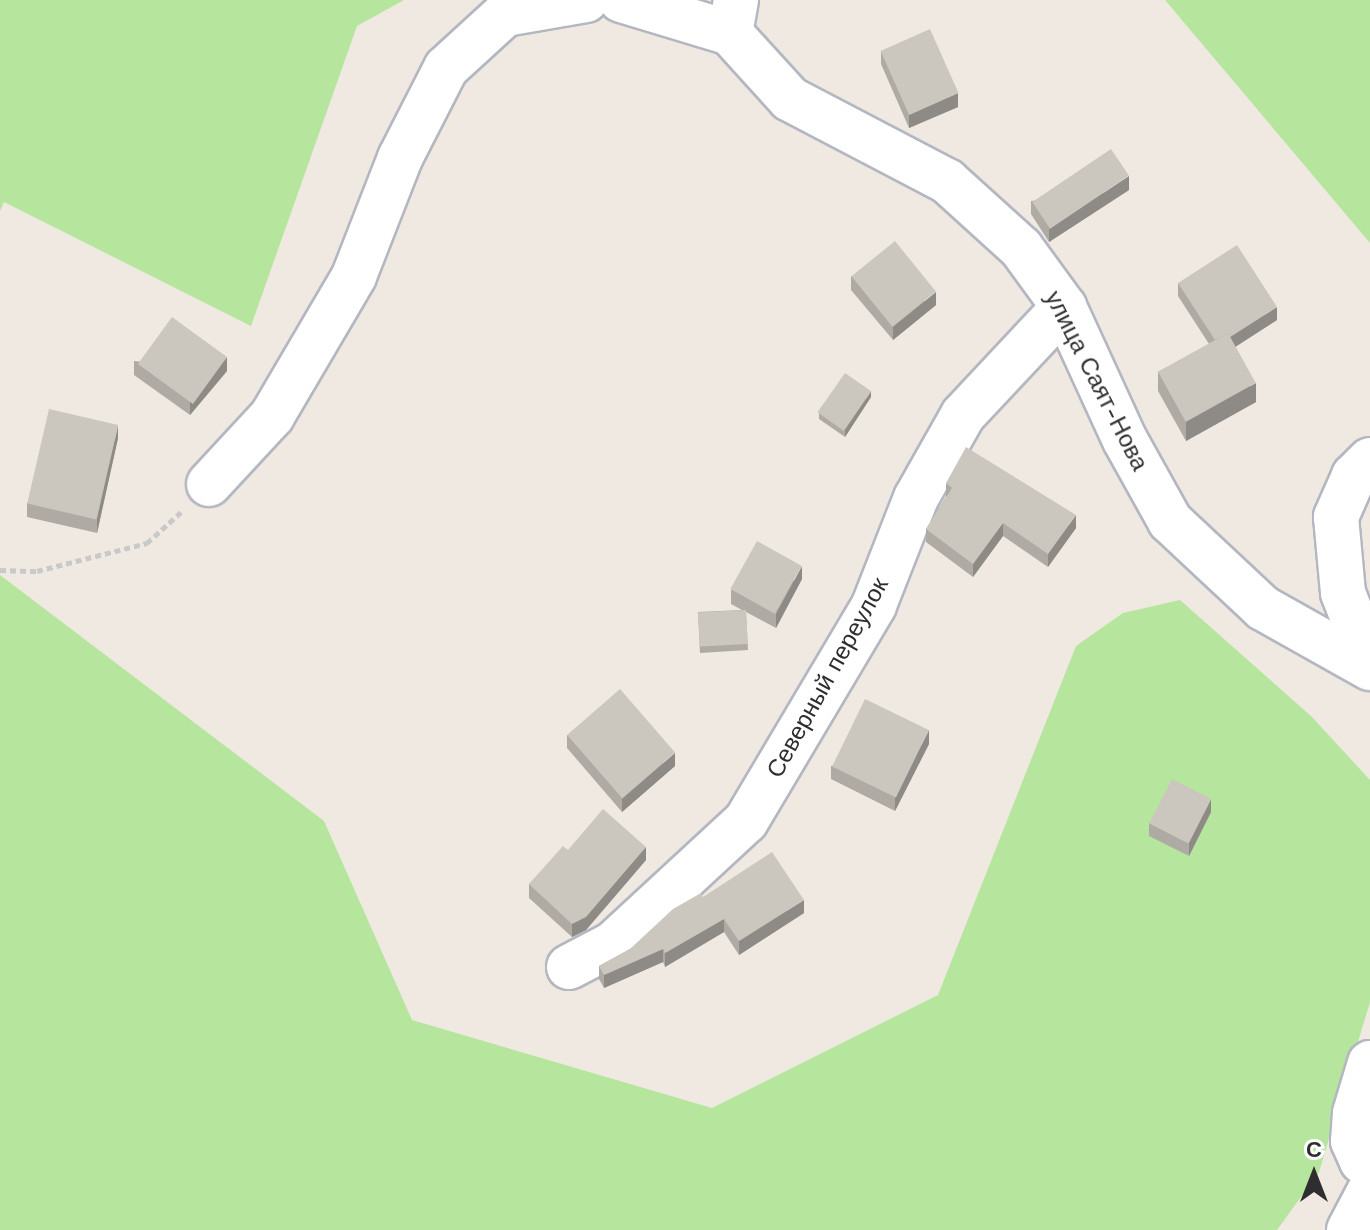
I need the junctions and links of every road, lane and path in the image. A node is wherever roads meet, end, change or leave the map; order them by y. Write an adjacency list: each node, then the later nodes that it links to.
1 (586, 0): 6 (street)
2 (621, 0): 3 (street)
3 (733, 16): 4 (street, улица Саят-Нова)
4 (1064, 307): 9 (street, улица Саят-Нова); 10 (street, Северный переулок)
5 (1370, 460): 8 (street)
6 (209, 484): 7 (path)
7 (0, 570)
8 (1370, 662)
9 (1370, 668)
10 (569, 967)
11 (1370, 1063): 12 (street)
12 (1370, 1168)
13 (1370, 1190): 14 (street)
14 (1349, 1230)

